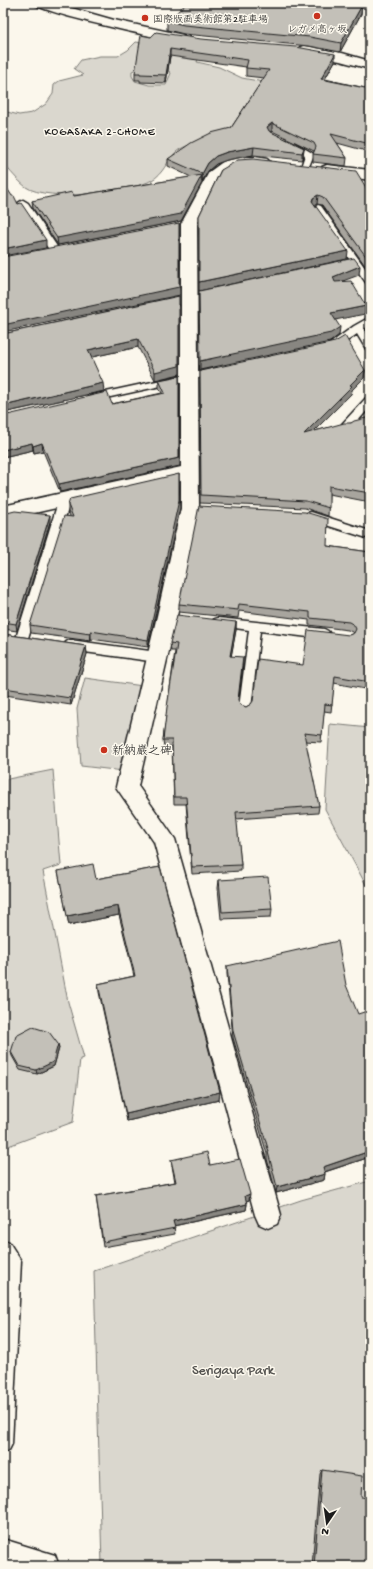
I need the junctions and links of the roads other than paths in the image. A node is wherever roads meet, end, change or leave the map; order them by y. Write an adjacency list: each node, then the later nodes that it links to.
1 (40, 3): 2 (street)
2 (200, 41)
3 (289, 49): 4 (street)
4 (370, 65)
5 (279, 138): 6 (lane)
6 (290, 165): 7 (street); 17 (street)
7 (370, 175)
8 (23, 203): 10 (lane)
9 (318, 208): 11 (lane)
10 (55, 251)
11 (370, 282)
12 (370, 320): 13 (lane)
13 (358, 328): 14 (lane); 15 (lane)
14 (370, 347)
15 (319, 349)
16 (228, 368): 17 (lane)
17 (191, 376): 18 (lane); 21 (street)
18 (86, 400)
19 (370, 400): 20 (lane)
20 (346, 427)
21 (189, 472): 22 (street); 33 (street)
22 (64, 499): 23 (street); 30 (lane)
23 (3, 513)
24 (297, 514): 25 (lane)
25 (370, 535)
26 (204, 620): 27 (lane)
27 (255, 626): 28 (lane); 34 (lane)
28 (332, 635)
29 (10, 636): 30 (lane)
30 (22, 638): 31 (lane)
31 (37, 640)
32 (60, 643): 33 (lane)
33 (157, 657): 35 (street)
34 (245, 708)
35 (268, 1215)
36 (3, 1248): 37 (lane)
37 (3, 1444)
38 (3, 1554): 39 (street)
39 (44, 1566)

